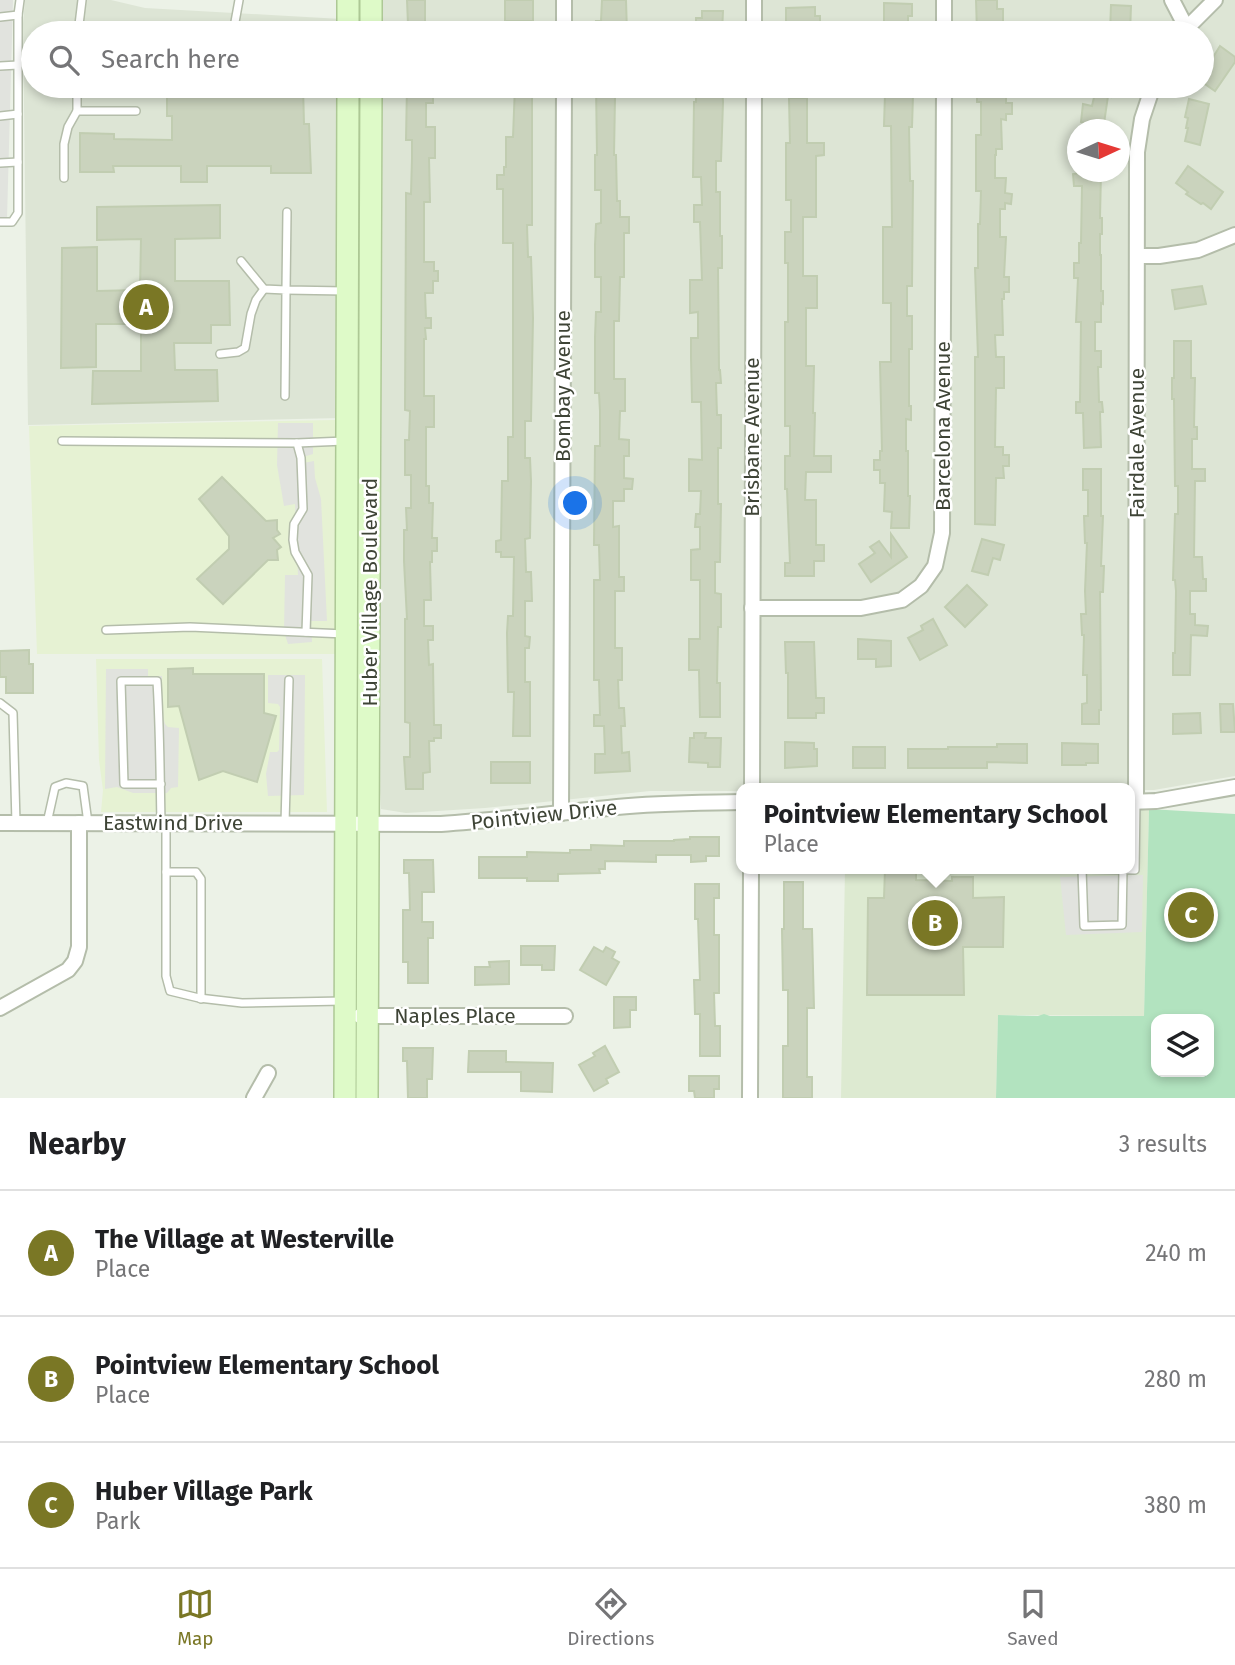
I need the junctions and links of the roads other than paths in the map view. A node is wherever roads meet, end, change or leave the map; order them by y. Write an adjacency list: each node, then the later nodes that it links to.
1 (20, 0): 11 (lane)
2 (82, 0): 13 (lane)
3 (239, 0): 14 (lane)
4 (348, 0): 15 (street)
5 (371, 0): 16 (street)
6 (564, 0): 17 (street)
7 (754, 0): 18 (street)
8 (944, 0): 19 (street)
9 (1172, 0): 20 (street)
10 (1215, 0): 21 (street)
11 (18, 15): 12 (lane); 22 (lane)
12 (0, 17)
13 (79, 21)
14 (235, 21)
15 (348, 21)
16 (371, 21)
17 (564, 21)
18 (754, 21)
19 (944, 21)
20 (1180, 21)
21 (1193, 21)
22 (18, 65): 23 (lane); 33 (lane)
23 (0, 66)
24 (77, 98): 31 (lane)
25 (348, 98): 45 (street, Huber Village Boulevard)
26 (371, 98): 46 (street, Huber Village Boulevard)
27 (564, 98): 66 (street, Bombay Avenue)
28 (754, 98): 53 (street, Brisbane Avenue)
29 (944, 98): 53 (street, Barcelona Avenue)
30 (1149, 98): 41 (street, Fairdale Avenue)
31 (77, 111): 32 (lane); 37 (lane)
32 (136, 111)
33 (18, 114): 34 (lane); 35 (lane)
34 (0, 116)
35 (18, 162): 36 (lane); 39 (lane)
36 (0, 163)
37 (65, 178)
38 (287, 212): 44 (lane)
39 (0, 222)
40 (1235, 235): 41 (street)
41 (1138, 256): 61 (street, Fairdale Avenue)
42 (241, 261): 43 (lane)
43 (264, 289): 44 (lane); 47 (lane)
44 (286, 290): 45 (lane); 48 (lane)
45 (348, 291): 46 (lane); 49 (street, Huber Village Boulevard)
46 (370, 291): 50 (street, Huber Village Boulevard)
47 (220, 354)
48 (285, 396)
49 (348, 440): 50 (lane); 52 (lane); 56 (street, Huber Village Boulevard)
50 (371, 440): 57 (street, Huber Village Boulevard)
51 (62, 441): 52 (lane)
52 (297, 443): 55 (lane)
53 (752, 608): 60 (street, Brisbane Avenue)
54 (106, 630): 55 (lane)
55 (306, 632): 56 (lane)
56 (347, 634): 57 (lane); 72 (street, Huber Village Boulevard)
57 (370, 634): 74 (street, Huber Village Boulevard)
58 (289, 680): 71 (lane)
59 (0, 703): 73 (lane)
60 (752, 783)
61 (1133, 783)
62 (160, 784): 62 (lane); 70 (lane)
63 (1235, 787): 65 (street)
64 (736, 802): 66 (street, Pointview Drive)
65 (1135, 802)
66 (561, 813): 74 (street, Pointview Drive)
67 (0, 823): 73 (street, Eastwind Drive)
68 (47, 823): 69 (street, Eastwind Drive); 69 (lane); 73 (street, Eastwind Drive)
69 (84, 823): 70 (street, Eastwind Drive); 80 (street)
70 (164, 823): 71 (street, Eastwind Drive); 75 (lane)
71 (285, 823): 72 (street, Eastwind Drive)
72 (346, 823): 74 (street, Pointview Drive); 81 (street, Huber Village Boulevard)
73 (16, 824)
74 (369, 824): 82 (street, Huber Village Boulevard)
75 (166, 872): 79 (lane); 79 (lane)
76 (751, 874): 88 (street)
77 (1082, 874): 78 (lane)
78 (1123, 874)
79 (201, 999): 81 (lane)
80 (0, 1008)
81 (345, 1008): 82 (street, Naples Place); 86 (street, Huber Village Boulevard)
82 (368, 1016): 83 (street, Naples Place); 87 (street, Huber Village Boulevard)
83 (565, 1016)
84 (268, 1073): 85 (street)
85 (254, 1098)
86 (345, 1098)
87 (367, 1098)
88 (750, 1098)

